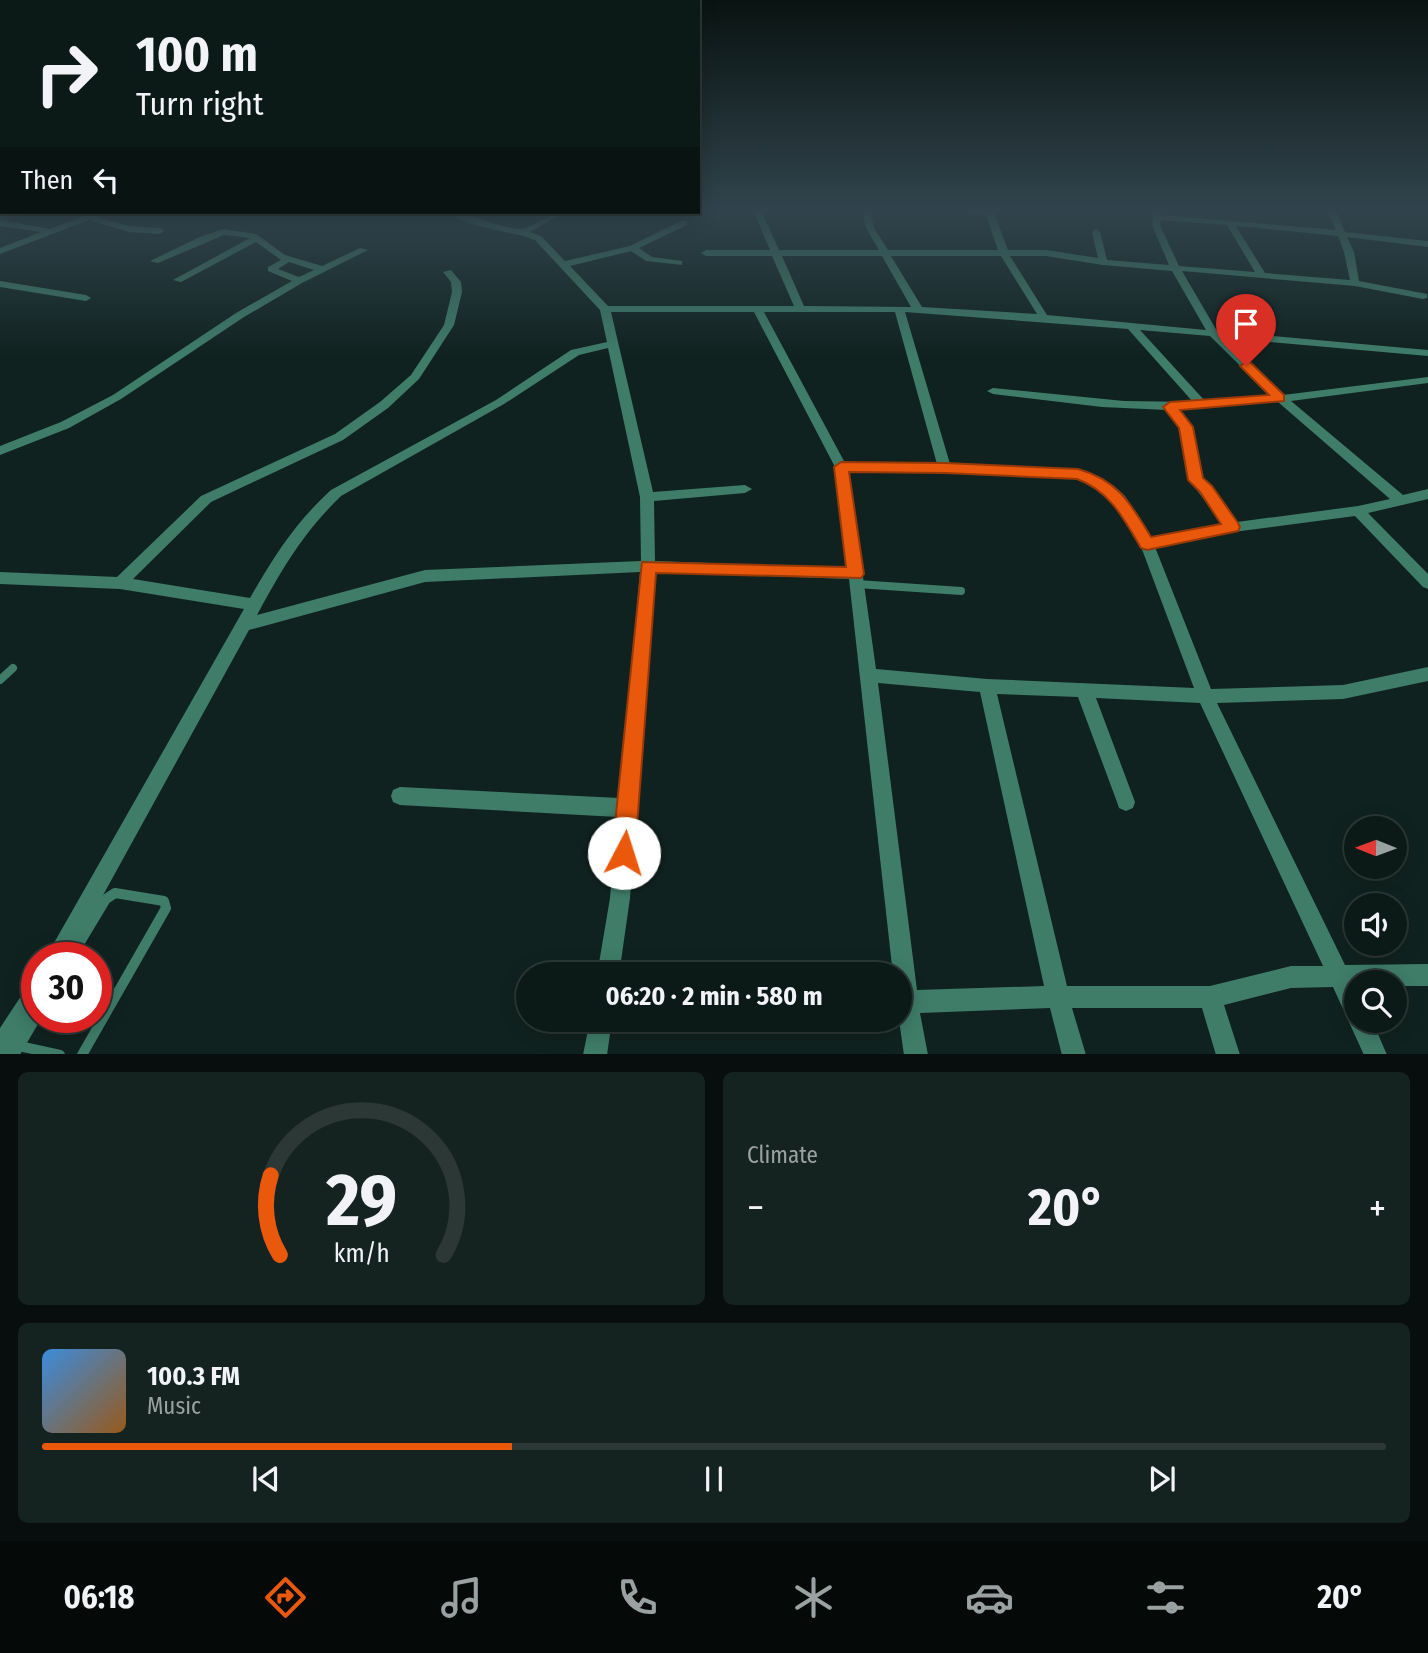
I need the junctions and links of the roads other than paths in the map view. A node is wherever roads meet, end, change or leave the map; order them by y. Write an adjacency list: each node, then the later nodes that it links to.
1 (159, 259): 15 (street)
2 (217, 259): 23 (street)
3 (288, 259): 20 (street); 24 (street)
4 (345, 259): 20 (street)
5 (557, 259): 18 (street)
6 (586, 259): 18 (street)
7 (650, 259): 17 (street)
8 (777, 259): 31 (street)
9 (888, 259): 33 (street)
10 (1008, 259): 34 (street)
11 (1085, 259): 16 (street)
12 (1172, 259): 19 (street)
13 (1252, 259): 22 (street)
14 (1349, 259): 25 (street)
15 (155, 261)
16 (1103, 262): 19 (street)
17 (679, 263)
18 (562, 265): 30 (street)
19 (1176, 269): 22 (street); 36 (street)
20 (324, 270): 24 (street)
21 (448, 272): 59 (street)
22 (1262, 275): 25 (street)
23 (178, 280)
24 (299, 281): 46 (street)
25 (1355, 283): 28 (street)
26 (0, 284): 27 (street)
27 (86, 298)
28 (1426, 298)
29 (757, 308): 30 (street); 31 (street); 47 (street)
30 (605, 309): 37 (street)
31 (800, 309): 32 (street)
32 (899, 309): 33 (street); 48 (street)
33 (919, 311): 34 (street)
34 (1044, 317): 35 (street)
35 (1131, 326): 36 (street); 44 (street)
36 (1213, 333): 38 (street); 43 (street)
37 (613, 344): 51 (street); 62 (street)
38 (1414, 351): 39 (street); 40 (street)
39 (1428, 353)
40 (1428, 362)
41 (1428, 380): 43 (street)
42 (993, 391): 45 (street)
43 (1280, 398): 44 (street); 52 (street)
44 (1200, 404): 45 (street)
45 (1170, 407): 54 (street)
46 (0, 451)
47 (841, 467): 48 (street); 58 (street)
48 (945, 468): 55 (street)
49 (745, 489): 51 (street)
50 (1428, 495): 52 (street)
51 (647, 497): 56 (street)
52 (1399, 499): 53 (street)
53 (1358, 511): 54 (street); 60 (street)
54 (1233, 527): 55 (street)
55 (1147, 544): 70 (street)
56 (648, 566): 58 (street); 63 (street); 73 (street)
57 (0, 578): 59 (street)
58 (856, 579): 61 (lane); 66 (street)
59 (120, 583): 62 (street)
60 (1428, 583)
61 (961, 592)
62 (254, 605): 63 (street)
63 (243, 625): 74 (street)
64 (13, 668): 67 (lane)
65 (1428, 674): 70 (street)
66 (869, 675): 68 (street); 77 (street)
67 (0, 680)
68 (987, 686): 69 (street); 81 (street)
69 (1084, 690): 70 (street); 72 (street)
70 (1205, 696): 78 (street)
71 (400, 796): 73 (street)
72 (1126, 802)
73 (627, 808): 76 (street)
74 (65, 942)
75 (80, 942): 83 (lane)
76 (610, 962)
77 (902, 962)
78 (1339, 975): 79 (street); 80 (street); 82 (street)
79 (1428, 975)
80 (1344, 986)
81 (1058, 997): 82 (street); 84 (street); 96 (street)
82 (1210, 997): 97 (street)
83 (112, 1002)
84 (912, 1002)
85 (21, 1028): 91 (street)
86 (912, 1031): 95 (street)
87 (599, 1032): 94 (street)
88 (24, 1033): 91 (lane)
89 (95, 1033): 93 (lane)
90 (1366, 1033): 98 (street)
91 (11, 1050): 92 (lane)
92 (50, 1054)
93 (83, 1054)
94 (595, 1054)
95 (916, 1054)
96 (1074, 1054)
97 (1228, 1054)
98 (1376, 1054)

